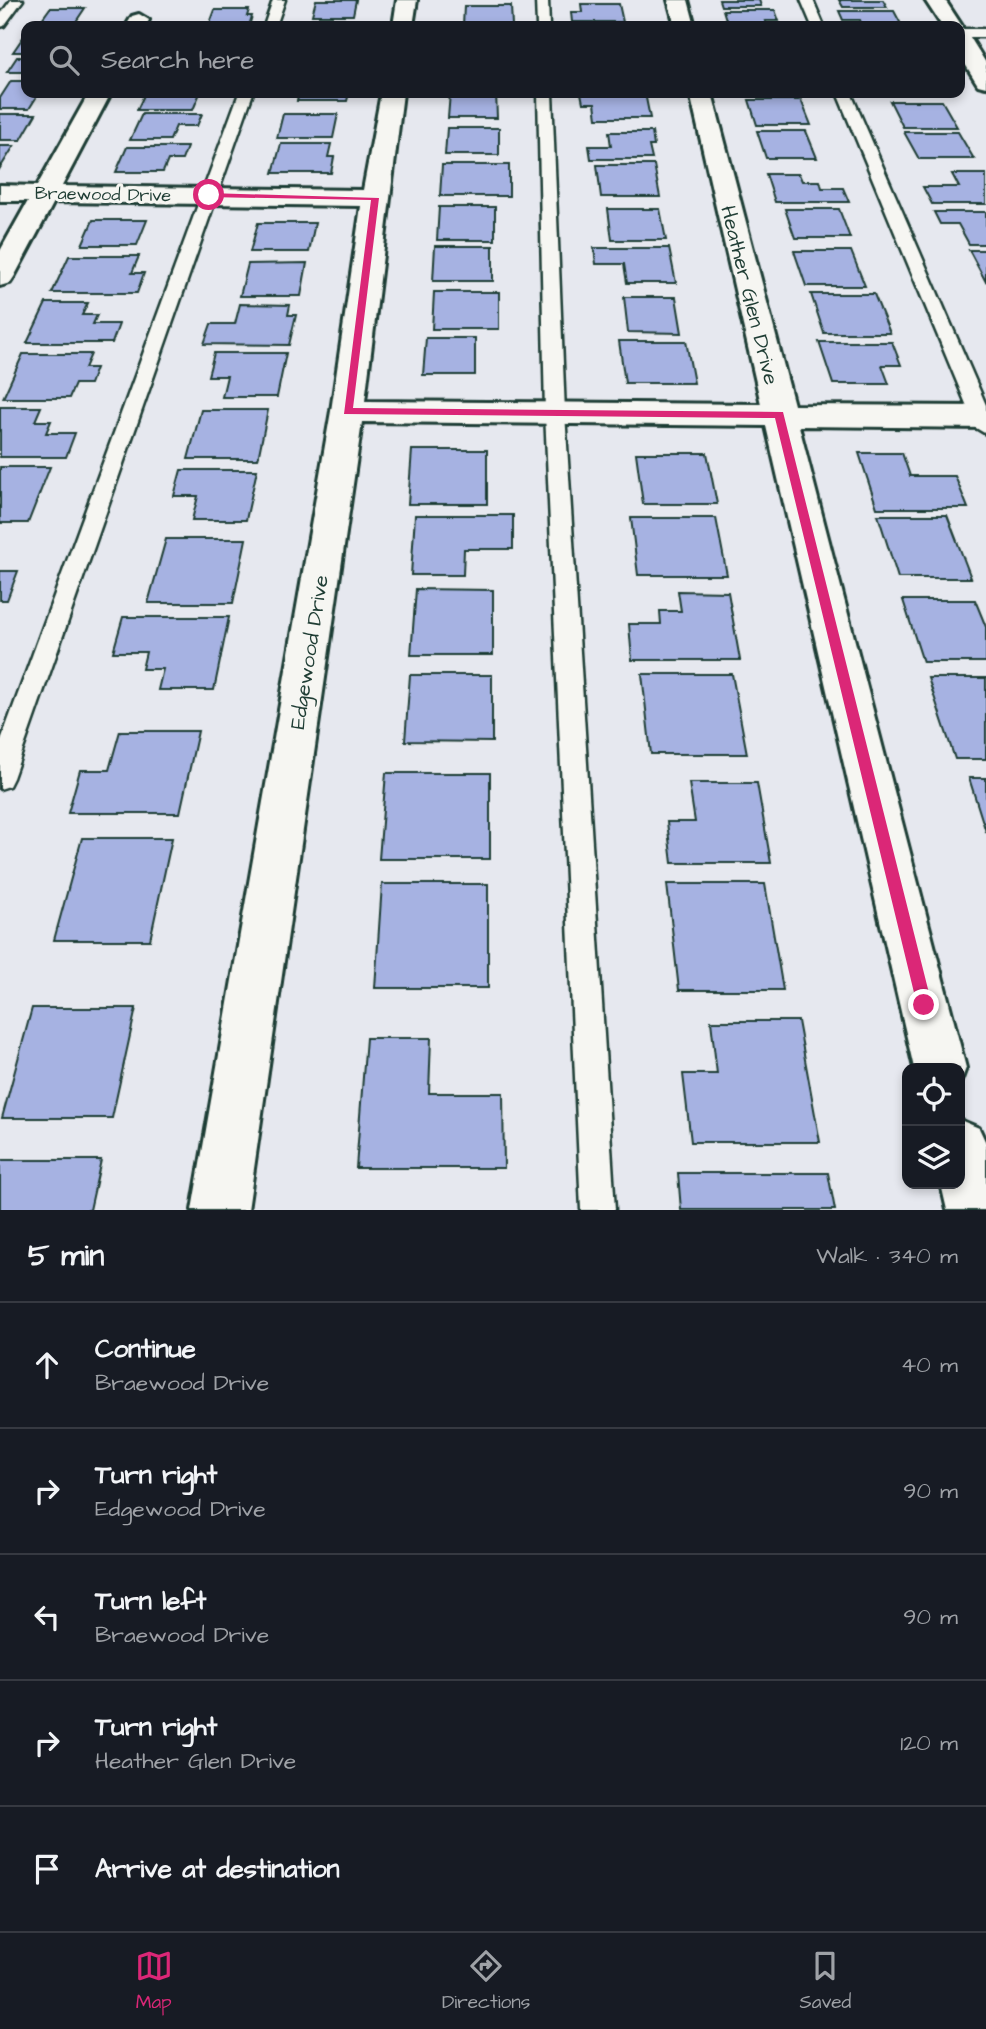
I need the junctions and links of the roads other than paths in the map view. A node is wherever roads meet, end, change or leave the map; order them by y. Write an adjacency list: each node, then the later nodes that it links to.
1 (17, 0): 14 (lane)
2 (279, 0): 8 (lane)
3 (407, 0): 9 (street)
4 (542, 0): 10 (lane)
5 (678, 0): 11 (street)
6 (807, 0): 12 (lane)
7 (935, 0): 13 (street)
8 (272, 21)
9 (404, 21)
10 (543, 21)
11 (684, 21)
12 (816, 21)
13 (949, 21)
14 (0, 23)
15 (965, 33): 16 (lane)
16 (986, 33)
17 (965, 46): 18 (street)
18 (986, 80)
19 (97, 98): 26 (street)
20 (244, 98): 27 (lane)
21 (391, 98): 28 (street, Edgewood Drive)
22 (545, 98): 31 (lane)
23 (702, 98): 32 (street, Heather Glen Drive)
24 (846, 98): 33 (lane)
25 (0, 193): 26 (street, Braewood Drive)
26 (44, 193): 27 (street, Braewood Drive); 29 (street)
27 (209, 195): 28 (street, Braewood Drive); 34 (lane)
28 (375, 198): 30 (street, Edgewood Drive)
29 (0, 277)
30 (347, 411): 31 (street); 37 (street, Edgewood Drive)
31 (555, 413): 32 (street); 38 (lane)
32 (779, 414): 33 (street); 35 (street, Heather Glen Drive)
33 (984, 420)
34 (0, 778)
35 (939, 1063)
36 (965, 1168): 39 (street)
37 (220, 1210)
38 (598, 1210)
39 (975, 1210)

